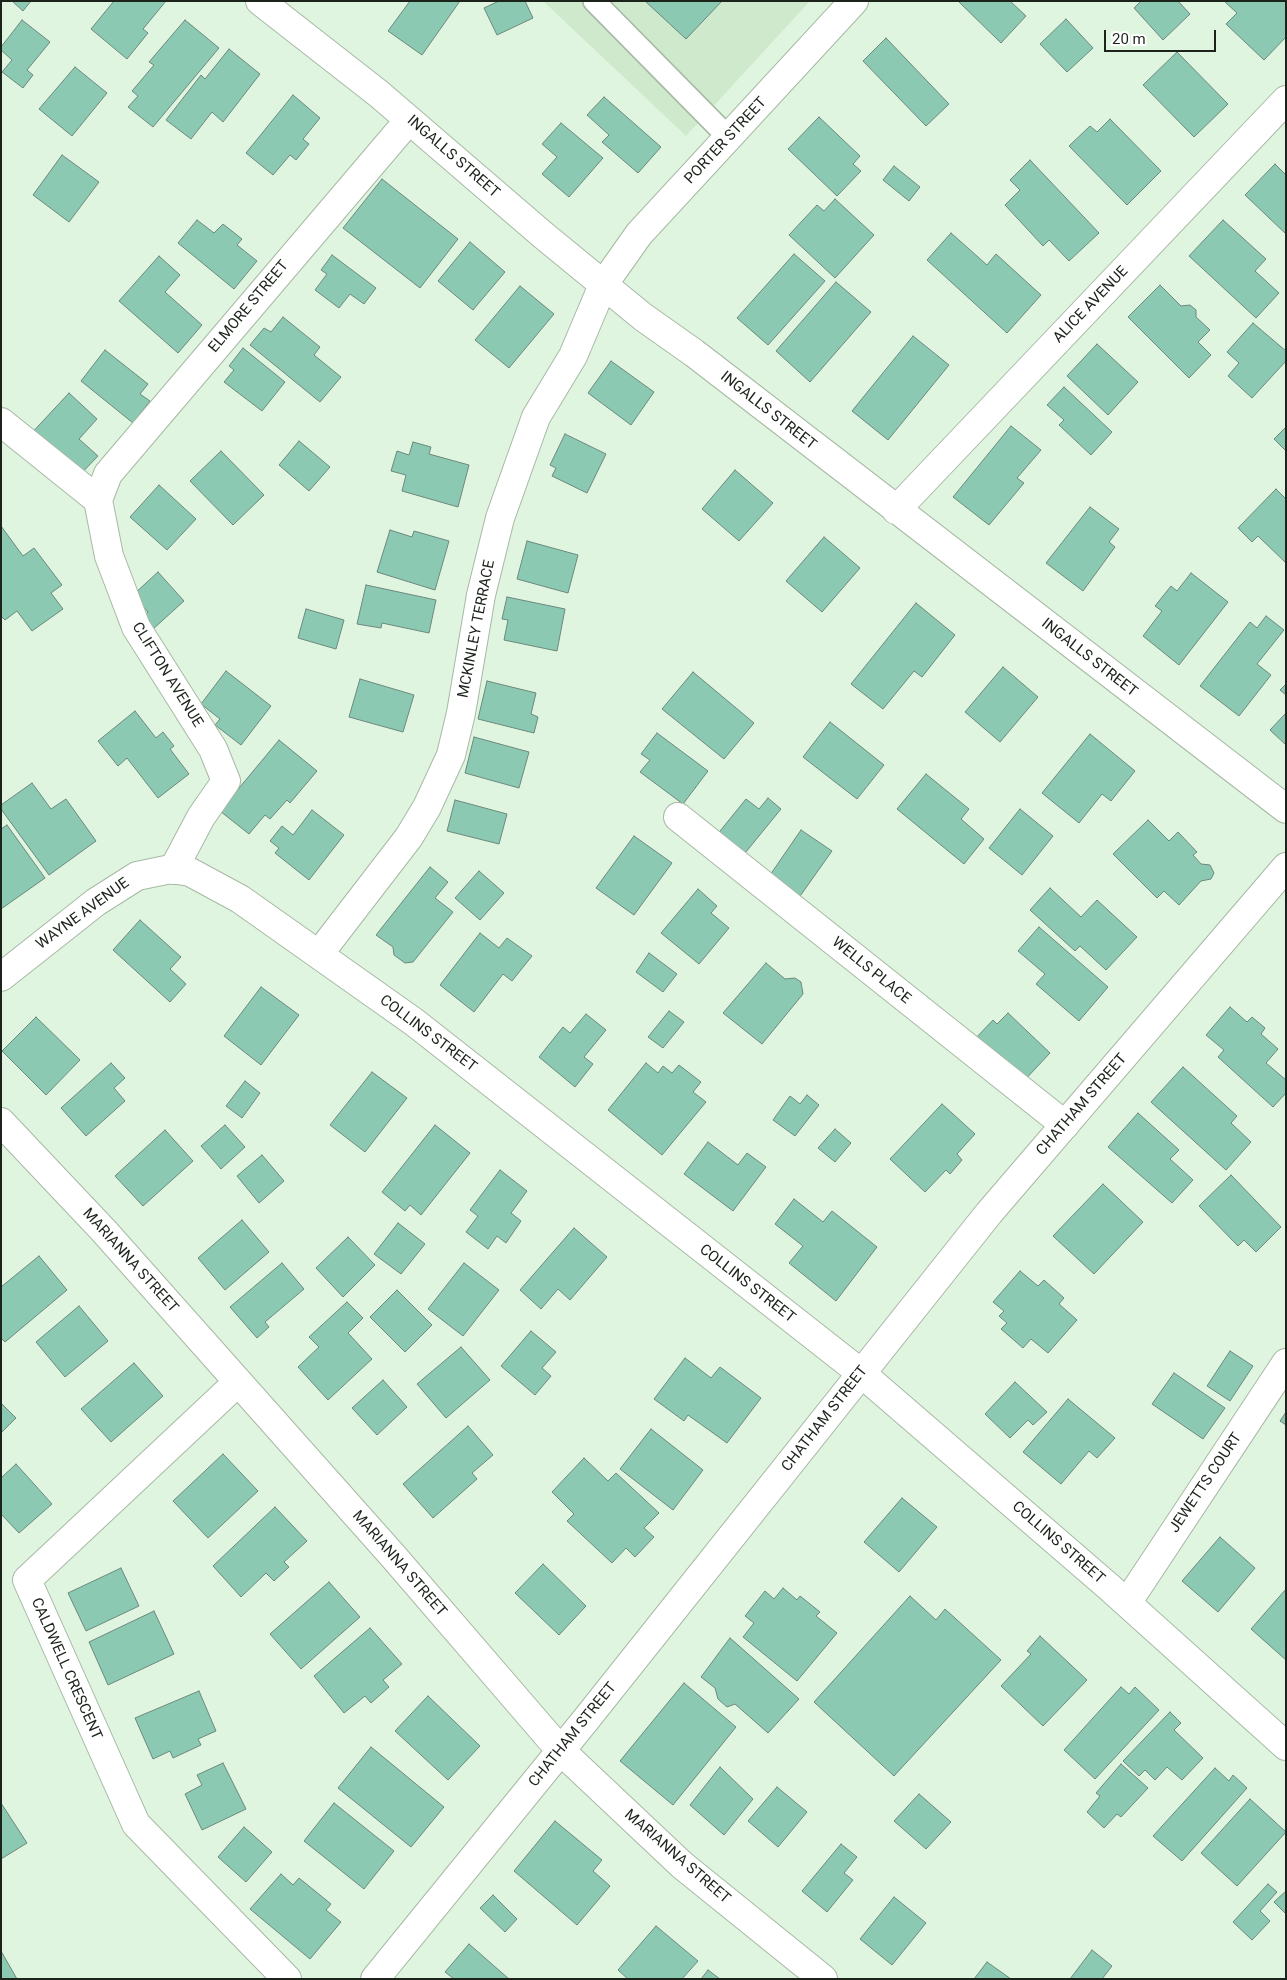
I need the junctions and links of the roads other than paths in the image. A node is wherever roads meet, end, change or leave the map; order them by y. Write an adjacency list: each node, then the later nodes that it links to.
1 (260, 1): 5 (street, INGALLS STREET)
2 (594, 1): 6 (lane)
3 (854, 1): 6 (street, PORTER STREET)
4 (1286, 100): 10 (street, ALICE AVENUE)
5 (409, 120): 7 (street, INGALLS STREET); 9 (street, ELMORE STREET)
6 (729, 138): 7 (street, PORTER STREET)
7 (604, 285): 10 (street, INGALLS STREET); 15 (street, MCKINLEY TERRACE)
8 (1, 422): 9 (street)
9 (98, 500): 14 (street, CLIFTON AVENUE)
10 (896, 510): 11 (street, INGALLS STREET)
11 (1286, 809)
12 (678, 816): 18 (street, WELLS PLACE)
13 (1286, 867): 18 (street, CHATHAM STREET)
14 (174, 870): 15 (street, COLLINS STREET); 16 (street, WAYNE AVENUE)
15 (319, 954): 20 (street, COLLINS STREET)
16 (1, 977)
17 (1, 1122): 21 (street, MARIANNA STREET)
18 (1065, 1125): 20 (street, CHATHAM STREET)
19 (1286, 1363): 22 (street, JEWETTS COURT)
20 (861, 1374): 22 (street, COLLINS STREET); 24 (street, CHATHAM STREET)
21 (238, 1382): 24 (street, MARIANNA STREET); 25 (street, CALDWELL CRESCENT)
22 (1127, 1603): 23 (street, COLLINS STREET)
23 (1283, 1740)
24 (560, 1751): 26 (street, CHATHAM STREET); 27 (street, MARIANNA STREET)
25 (287, 1979)
26 (375, 1979)
27 (823, 1979)

